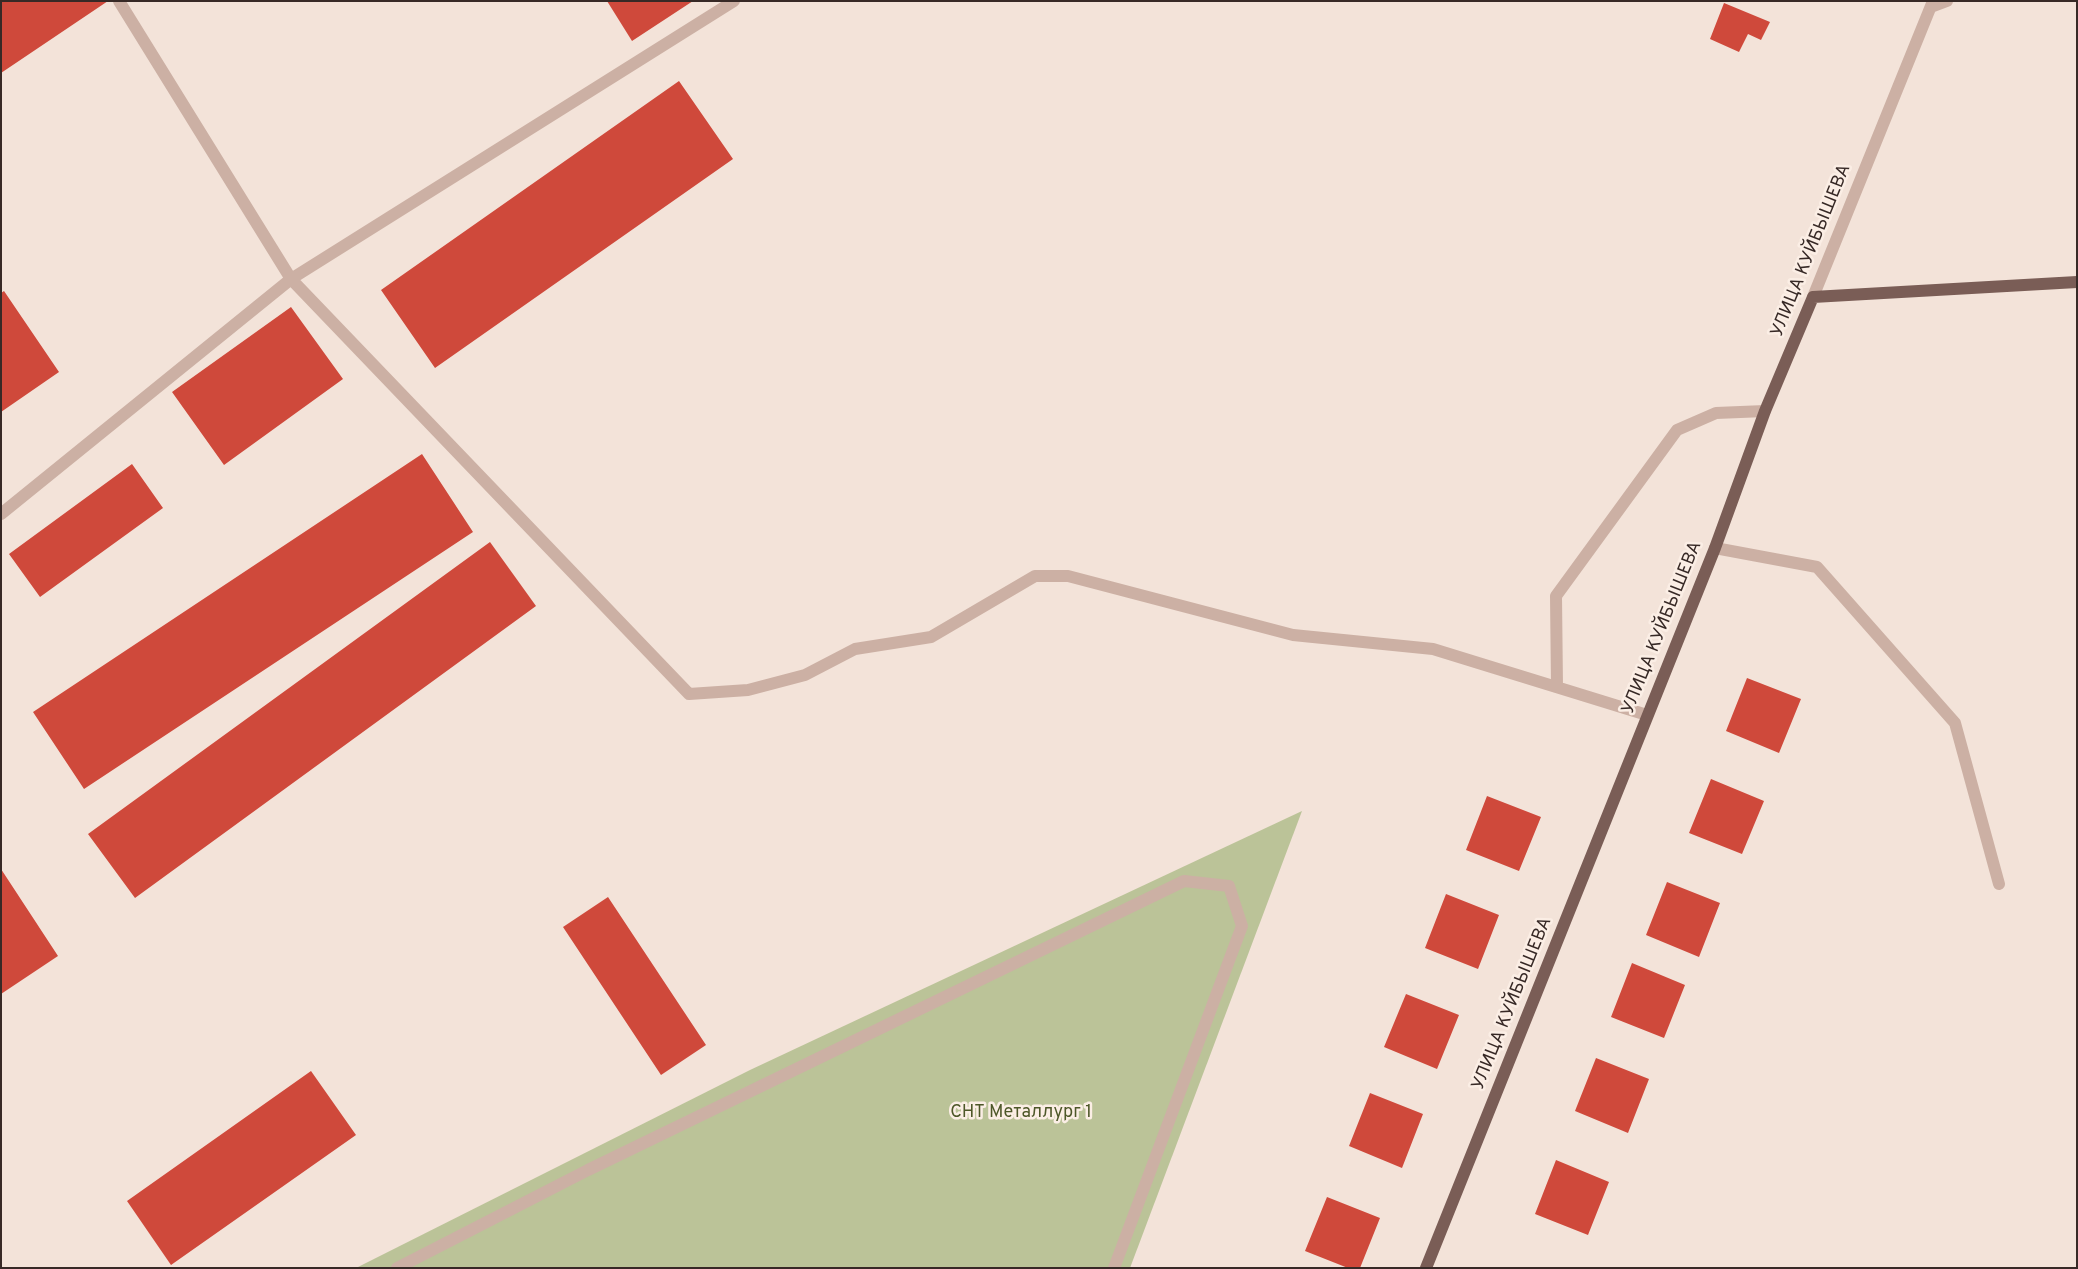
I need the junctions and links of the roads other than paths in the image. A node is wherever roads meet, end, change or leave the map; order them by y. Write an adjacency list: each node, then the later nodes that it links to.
1 (119, 1): 5 (street)
2 (734, 1): 5 (street)
3 (1947, 1): 4 (street)
4 (1932, 4): 7 (street, УЛИЦА КУЙБЫШЕВА)
5 (291, 279): 9 (street); 11 (street)
6 (2077, 282): 7 (main road)
7 (1813, 297): 8 (main road, УЛИЦА КУЙБЫШЕВА)
8 (1765, 411): 10 (main road, УЛИЦА КУЙБЫШЕВА); 11 (street)
9 (1, 514)
10 (1715, 548): 12 (main road, УЛИЦА КУЙБЫШЕВА); 13 (street)
11 (1557, 687): 12 (street)
12 (1647, 715): 16 (main road, УЛИЦА КУЙБЫШЕВА)
13 (1999, 884)
14 (397, 1268): 15 (street)
15 (1114, 1268)
16 (1426, 1268)

